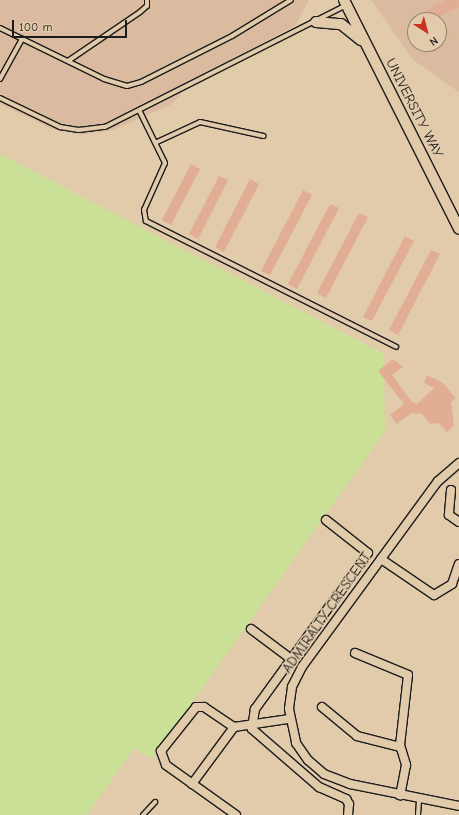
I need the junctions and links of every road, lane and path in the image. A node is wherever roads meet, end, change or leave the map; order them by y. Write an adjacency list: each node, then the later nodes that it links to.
1 (147, 0): 8 (lane)
2 (291, 0): 8 (lane)
3 (345, 2): 4 (lane); 7 (street, UNIVERSITY WAY)
4 (316, 22): 7 (street); 11 (lane)
5 (0, 28): 6 (lane)
6 (22, 39): 8 (lane); 9 (lane)
7 (368, 49): 14 (street, UNIVERSITY WAY)
8 (68, 61)
9 (0, 79)
10 (0, 98): 11 (lane)
11 (140, 112): 13 (lane)
12 (263, 136): 13 (lane)
13 (156, 142): 15 (lane)
14 (459, 229)
15 (396, 347)
16 (459, 463): 20 (street, ADMIRALTY CRESCENT)
17 (451, 490): 19 (street)
18 (326, 520): 24 (street)
19 (459, 522)
20 (381, 558): 21 (street); 26 (street, ADMIRALTY CRESCENT)
21 (459, 564)
22 (251, 629): 24 (street)
23 (356, 652): 29 (street)
24 (291, 659): 27 (street)
25 (322, 707): 29 (street)
26 (289, 719): 27 (street); 31 (street, ADMIRALTY CRESCENT)
27 (252, 725): 28 (street); 37 (street)
28 (234, 727): 30 (street); 30 (street)
29 (400, 747): 31 (street)
30 (192, 784): 36 (street)
31 (400, 795): 32 (street, ADMIRALTY CRESCENT)
32 (419, 799): 34 (street, ADMIRALTY CRESCENT); 38 (lane)
33 (155, 802): 35 (lane)
34 (459, 806)
35 (143, 815)
36 (236, 815)
37 (348, 815)
38 (418, 815)

